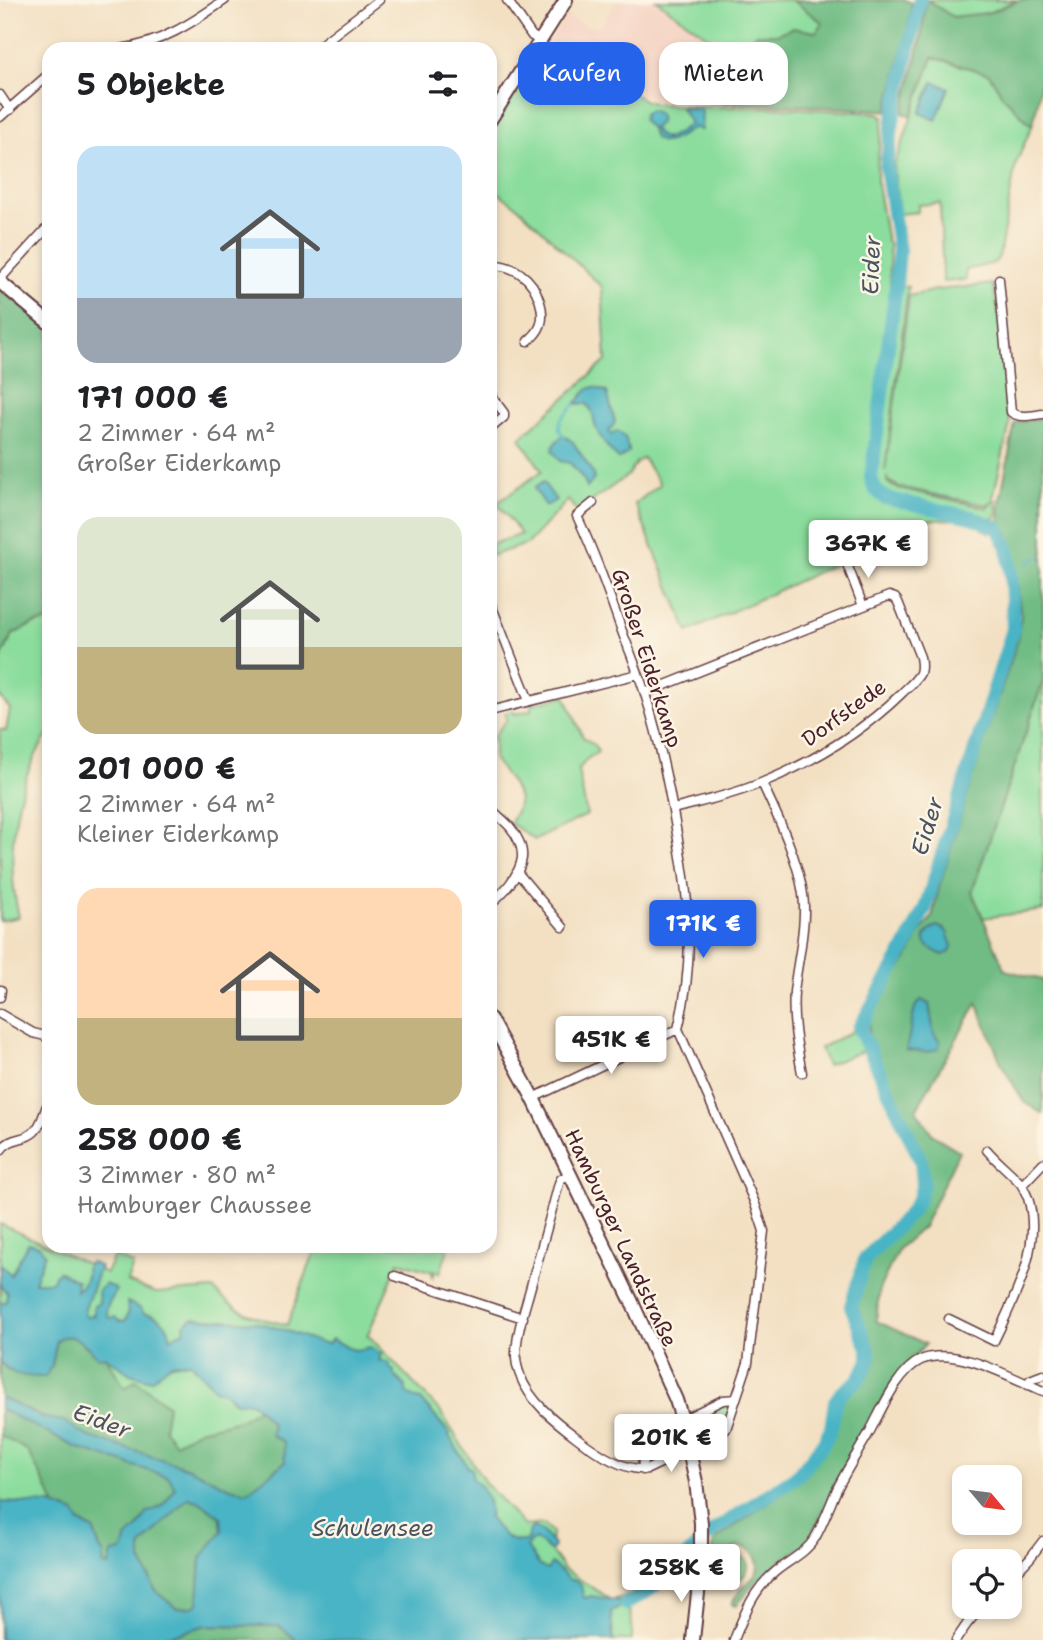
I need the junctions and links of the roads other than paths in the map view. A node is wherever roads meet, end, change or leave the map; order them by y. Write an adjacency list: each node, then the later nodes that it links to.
1 (225, 0): 6 (street)
2 (379, 0): 7 (street)
3 (507, 0): 5 (street)
4 (566, 0): 5 (main road)
5 (541, 41): 10 (main road)
6 (150, 42)
7 (324, 42)
8 (42, 80): 11 (street)
9 (0, 95): 11 (street)
10 (497, 109)
11 (9, 110): 12 (street)
12 (0, 117)
13 (42, 233): 16 (street)
14 (497, 265): 18 (street)
15 (999, 279): 20 (street)
16 (0, 281): 17 (main road)
17 (42, 317)
18 (528, 341)
19 (497, 404): 21 (street)
20 (1043, 414)
21 (497, 423)
22 (593, 503): 26 (street, Großer Eiderkamp)
23 (847, 564): 24 (street)
24 (863, 606): 27 (street, Dorfstede); 30 (street, Dorfstede)
25 (497, 620): 28 (street)
26 (638, 674): 27 (street, Großer Eiderkamp); 28 (street)
27 (645, 692): 31 (street, Großer Eiderkamp)
28 (529, 701): 29 (street)
29 (497, 709)
30 (762, 783): 31 (street, Dorfstede); 40 (street)
31 (673, 809): 37 (street, Großer Eiderkamp)
32 (497, 814): 33 (street)
33 (517, 872): 34 (street); 35 (street)
34 (497, 899)
35 (563, 927)
36 (0, 1014): 39 (street)
37 (678, 1029): 41 (street); 54 (street)
38 (497, 1032): 41 (main road, Hamburger Landstraße)
39 (42, 1034)
40 (802, 1073)
41 (533, 1098): 46 (main road, Hamburger Landstraße)
42 (42, 1121): 44 (street)
43 (987, 1150): 47 (street)
44 (0, 1151)
45 (1043, 1163): 47 (street)
46 (570, 1174): 49 (street); 55 (main road, Hamburger Landstraße)
47 (1022, 1185): 50 (street)
48 (396, 1276): 49 (street)
49 (523, 1318): 57 (street)
50 (949, 1319)
51 (1043, 1375): 52 (street)
52 (1028, 1385): 53 (street); 62 (street)
53 (1043, 1391)
54 (736, 1399): 55 (street); 56 (street)
55 (682, 1419): 56 (main road, Hamburger Landstraße); 57 (street)
56 (690, 1449): 57 (street); 61 (main road, Hamburger Landstraße)
57 (643, 1470)
58 (1043, 1541): 59 (street)
59 (1022, 1566)
60 (971, 1619): 63 (street)
61 (693, 1640)
62 (734, 1640)
63 (956, 1640)

